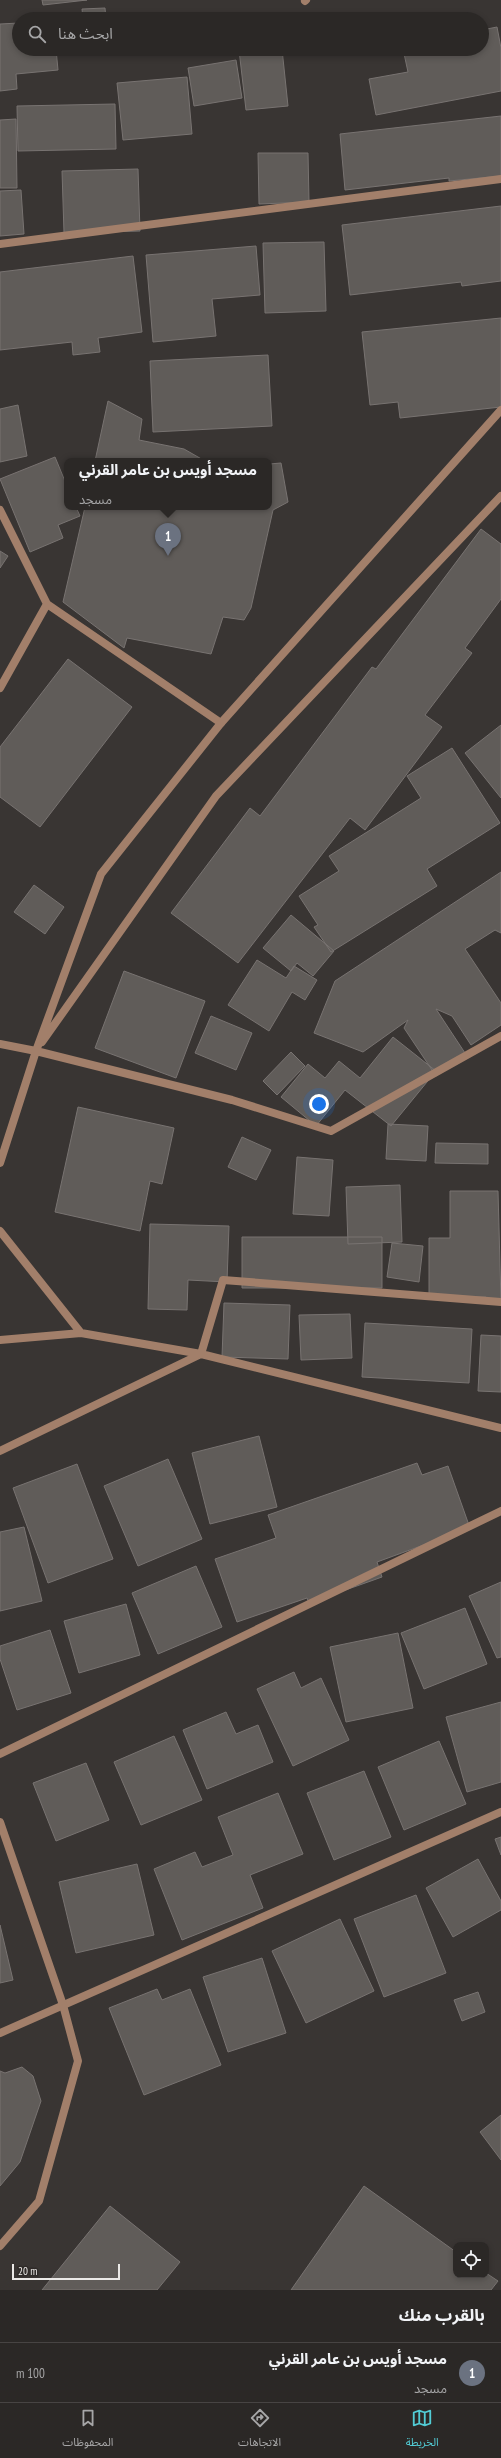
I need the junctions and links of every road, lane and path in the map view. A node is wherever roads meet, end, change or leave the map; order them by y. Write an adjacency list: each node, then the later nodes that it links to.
1 (501, 179): 2 (street)
2 (0, 244)
3 (501, 410): 8 (street)
4 (501, 496): 11 (street)
5 (0, 510): 6 (street)
6 (47, 604): 7 (street); 8 (street)
7 (0, 688)
8 (222, 723): 11 (street)
9 (501, 1036): 11 (street)
10 (0, 1044): 11 (street)
11 (36, 1051): 12 (street)
12 (0, 1162)
13 (0, 1231): 15 (street)
14 (501, 1302): 17 (street)
15 (81, 1334): 16 (street); 17 (street)
16 (0, 1340)
17 (201, 1354): 18 (street); 19 (street)
18 (501, 1428)
19 (0, 1452)
20 (501, 1511): 21 (street)
21 (0, 1754)
22 (501, 1812): 24 (street)
23 (0, 1822): 24 (street)
24 (63, 2005): 25 (street); 26 (street)
25 (0, 2033)
26 (0, 2246)

